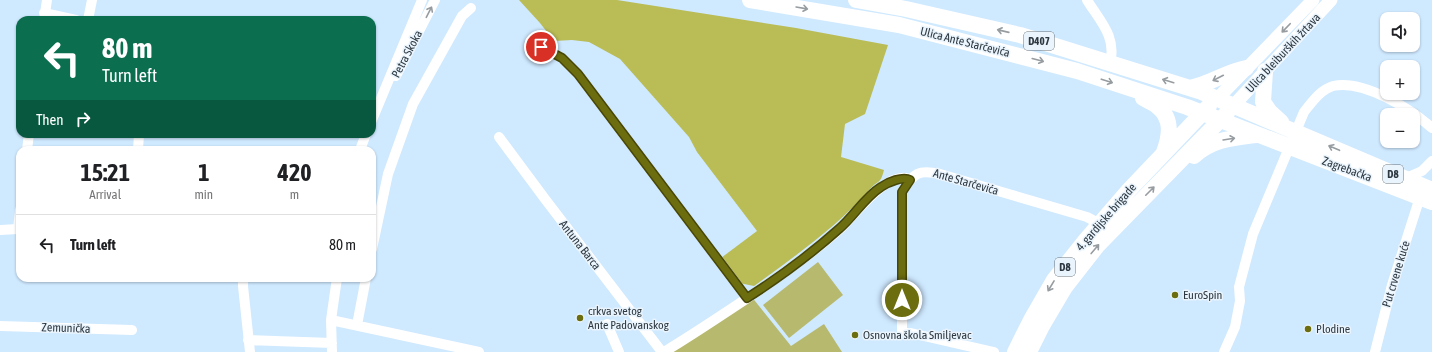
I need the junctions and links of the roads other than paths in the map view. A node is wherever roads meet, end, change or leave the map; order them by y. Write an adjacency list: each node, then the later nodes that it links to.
1 (47, 0): 11 (street)
2 (92, 0): 12 (street)
3 (422, 0): 20 (street, Petra Skoka)
4 (435, 0): 21 (street, Petra Skoka, one-way to 4)
5 (750, 0): 18 (main road, Ulica Ante Starčevića / D407, one-way to 18)
6 (856, 0): 14 (main road, Ulica Ante Starčevića / D407, one-way to 6)
7 (1087, 0): 14 (street)
8 (1313, 0): 15 (street, Ulica bleiburških žrtava, one-way to 15)
9 (1331, 0): 16 (street, Ulica bleiburških žrtava)
10 (471, 8): 38 (street)
11 (44, 16)
12 (89, 16)
13 (530, 42): 42 (street)
14 (1110, 63): 17 (main road, Ulica Ante Starčevića / D407, one-way to 14)
15 (1246, 68): 17 (main road, one-way to 17); 19 (street, Ulica bleiburških žrtava)
16 (1265, 71): 22 (street, Ulica bleiburških žrtava); 25 (main road)
17 (1189, 88): 19 (main road, Ulica Ante Starčevića / D407)
18 (1137, 91): 23 (main road, Ulica Ante Starčevića / D407); 29 (main road)
19 (1218, 98): 22 (main road, Ulica Ante Starčevića / D8); 23 (main road, 4. gardijske brigade / D8)
20 (376, 104)
21 (376, 105)
22 (1234, 105): 24 (main road, 4. gardijske brigade / D8); 25 (main road, D8)
23 (1203, 113): 24 (main road, Ulica Ante Starčevića / D407); 29 (main road, 4. gardijske brigade / D8)
24 (1220, 120): 27 (main road, D8); 31 (main road, 4. gardijske brigade / D8)
25 (1284, 126): 32 (main road, Zagrebačka / D8, one-way to 25)
26 (1432, 128): 57 (street)
27 (1260, 135): 31 (main road, D8, one-way to 27); 34 (main road, Zagrebačka / D8)
28 (499, 137): 53 (street, Antuna Barca)
29 (1164, 152): 35 (main road, 4. gardijske brigade / D8)
30 (1432, 161): 32 (street)
31 (1171, 170): 56 (main road, 4. gardijske brigade / D8, one-way to 31)
32 (1404, 179): 34 (main road, Zagrebačka / D8)
33 (910, 180): 35 (street, Ante Starčevića); 42 (street, Ante Starčevića); 54 (street)
34 (1428, 197): 58 (street, Put crvene kuće)
35 (1100, 224): 55 (main road, 4. gardijske brigade / D8, one-way to 55)
36 (0, 230): 37 (street)
37 (16, 230)
38 (376, 230)
39 (244, 282): 48 (street)
40 (336, 282): 43 (street)
41 (365, 282): 46 (street)
42 (747, 298): 53 (street, Ante Starčevića)
43 (331, 320): 46 (street); 49 (street)
44 (607, 324): 52 (street)
45 (0, 326): 47 (street, Zemunička)
46 (357, 326): 51 (street)
47 (132, 330)
48 (248, 340): 49 (street); 50 (street)
49 (332, 347)
50 (250, 352)
51 (479, 352)
52 (618, 352)
53 (663, 352)
54 (994, 352)
55 (1015, 352)
56 (1029, 352)
57 (1224, 352)
58 (1375, 352)

